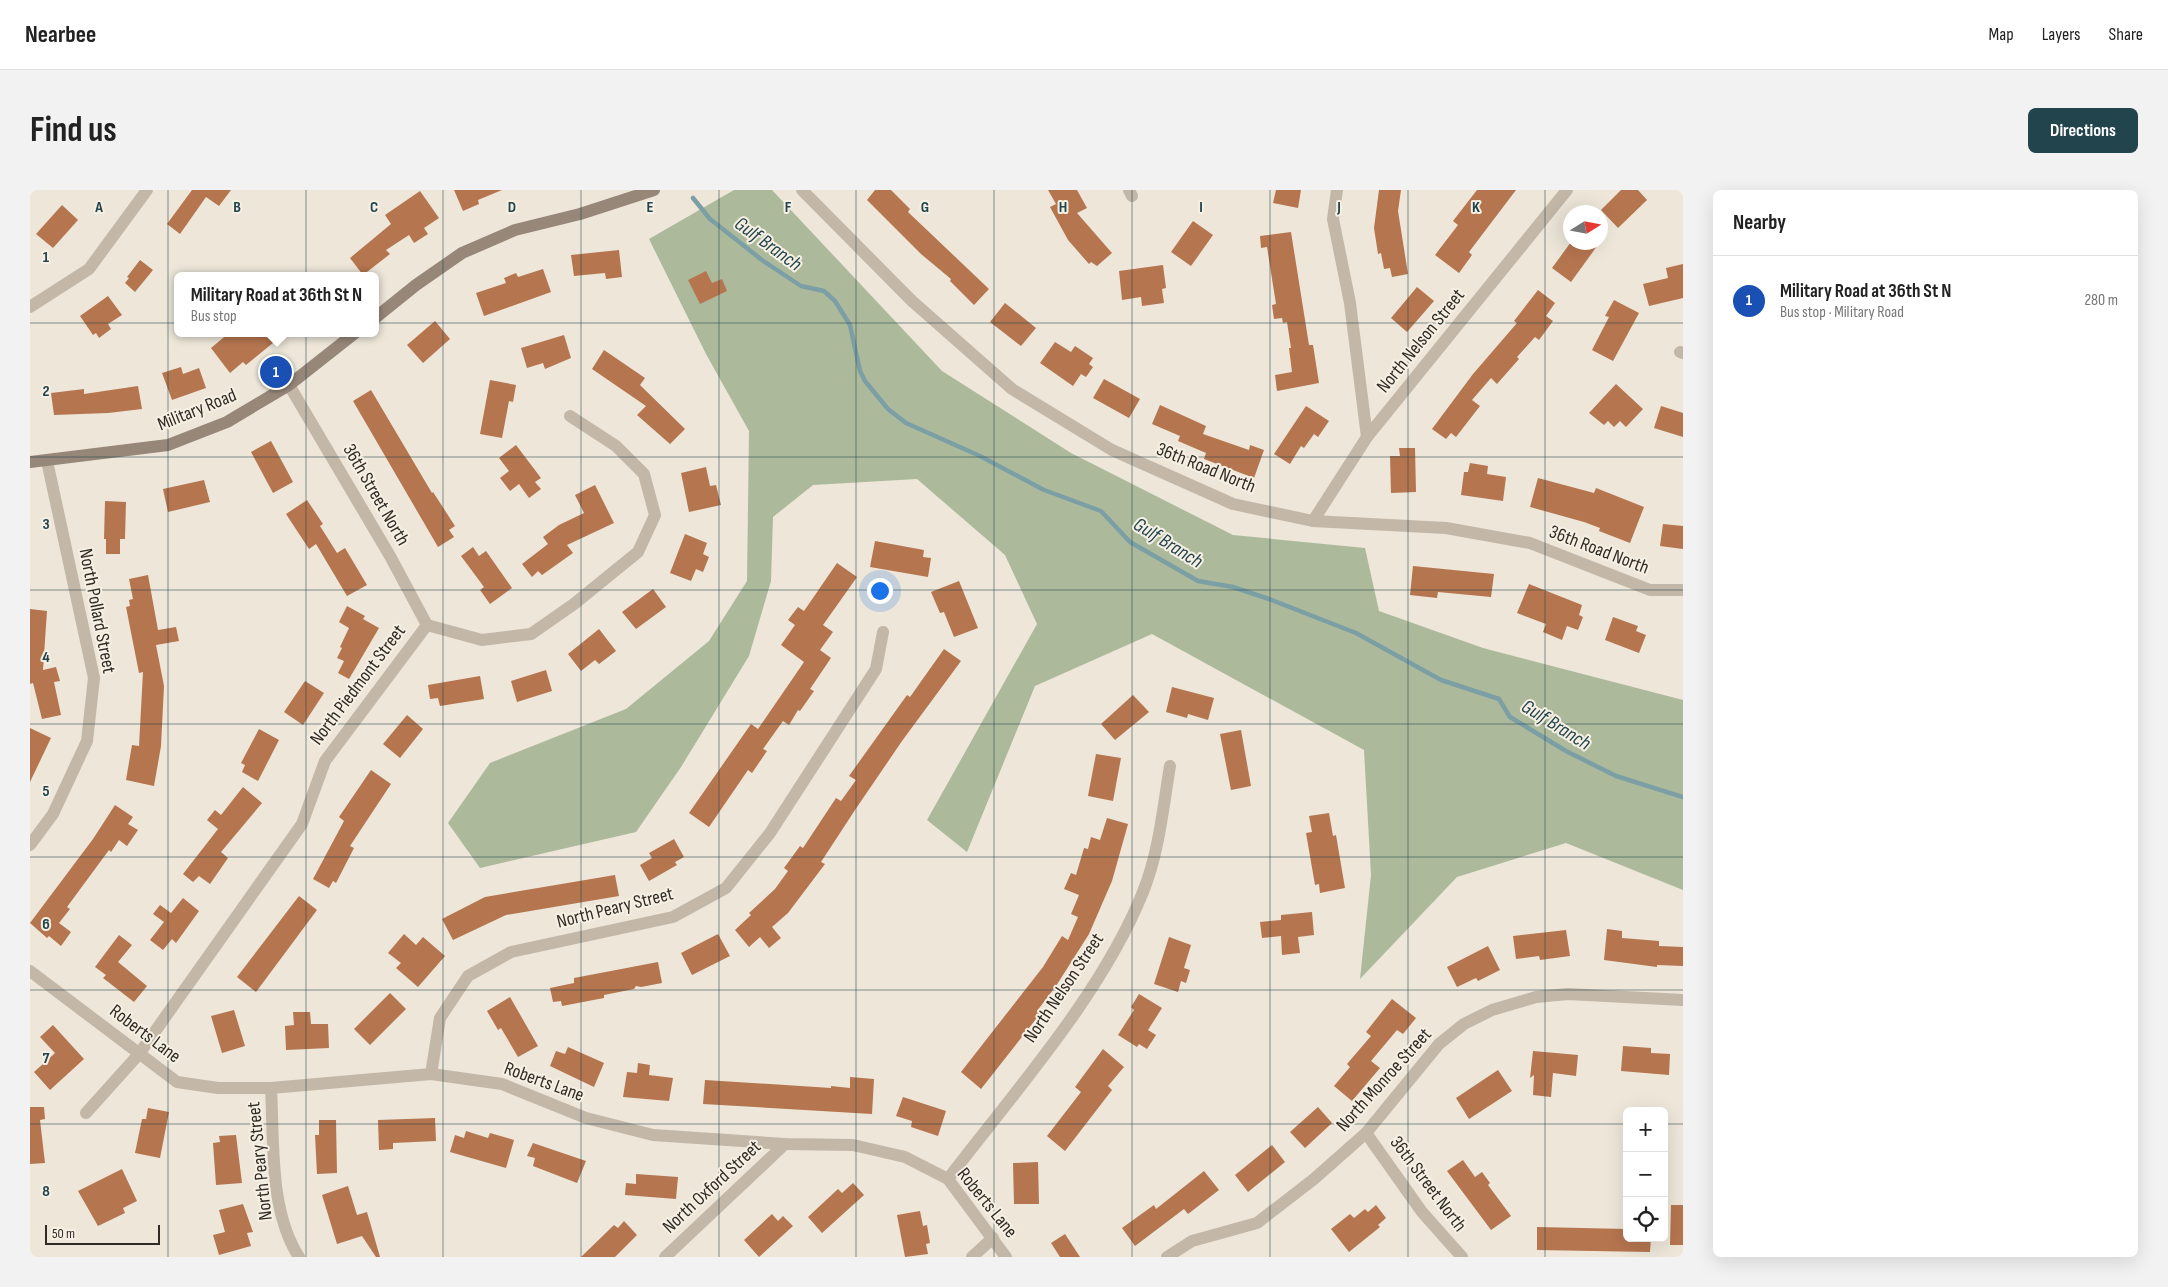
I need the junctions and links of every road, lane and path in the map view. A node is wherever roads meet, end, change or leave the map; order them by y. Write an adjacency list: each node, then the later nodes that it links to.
1 (147, 190): 6 (street)
2 (654, 190): 7 (main road)
3 (802, 190): 14 (street, 36th Road North)
4 (1336, 190): 11 (street)
5 (1567, 190): 11 (street, North Nelson Street)
6 (30, 307)
7 (379, 315)
8 (350, 337): 9 (main road, Military Road)
9 (289, 385): 12 (main road, Military Road); 16 (street, 36th Street North)
10 (570, 416): 16 (street, North Piedmont Street)
11 (1367, 437): 14 (street, North Nelson Street)
12 (46, 461): 13 (main road, Military Road); 19 (street, North Pollard Street)
13 (30, 462)
14 (1313, 521): 15 (street, 36th Road North)
15 (1683, 590)
16 (427, 625): 22 (street, North Piedmont Street)
17 (884, 632): 23 (street, North Peary Street)
18 (1170, 766): 28 (street, North Nelson Street)
19 (30, 845)
20 (30, 971): 22 (street, Roberts Lane)
21 (1683, 1000): 26 (street, North Monroe Street)
22 (139, 1054): 24 (street, Roberts Lane); 25 (street, North Piedmont Street)
23 (431, 1074): 24 (street, Roberts Lane); 27 (street, Roberts Lane)
24 (271, 1088): 30 (street, North Peary Street)
25 (86, 1113)
26 (1366, 1133): 34 (street, North Monroe Street); 35 (street, 36th Street North)
27 (785, 1144): 28 (street, Roberts Lane); 31 (street, North Oxford Street)
28 (948, 1179): 29 (street, Roberts Lane)
29 (993, 1238): 32 (street); 33 (street, Roberts Lane)
30 (299, 1257)
31 (665, 1257)
32 (972, 1257)
33 (1006, 1257)
34 (1168, 1257)
35 (1462, 1257)

